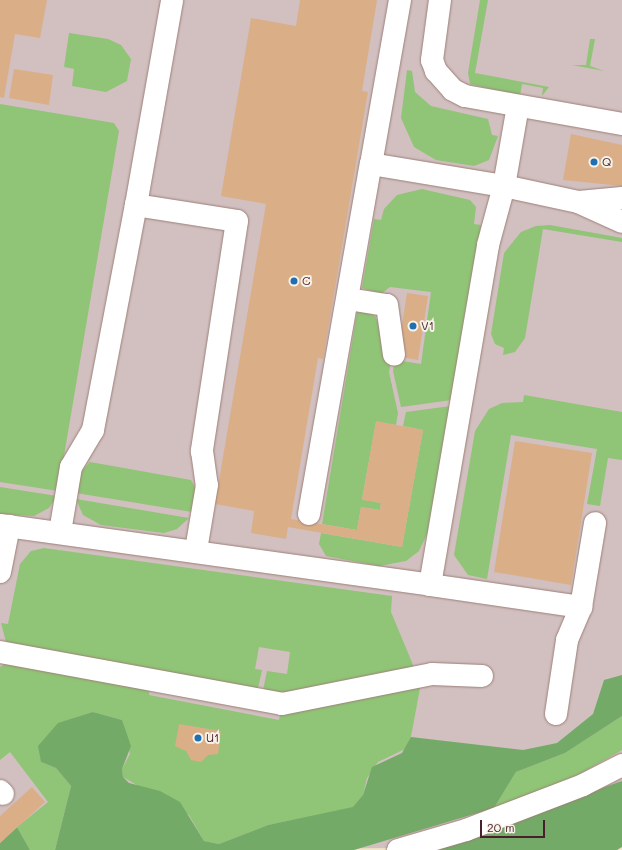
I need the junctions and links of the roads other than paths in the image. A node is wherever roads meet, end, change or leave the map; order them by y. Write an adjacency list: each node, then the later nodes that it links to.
1 (172, 0): 10 (lane)
2 (400, 0): 6 (lane)
3 (440, 0): 4 (lane)
4 (518, 106): 5 (lane); 7 (lane)
5 (622, 124)
6 (371, 164): 7 (lane); 12 (lane)
7 (504, 186): 9 (lane); 20 (lane)
8 (622, 198): 9 (lane)
9 (578, 202): 11 (lane)
10 (136, 205): 17 (lane); 18 (lane)
11 (622, 222)
12 (348, 299): 13 (lane); 14 (lane)
13 (394, 355)
14 (309, 514)
15 (595, 523): 21 (lane)
16 (4, 525): 17 (lane); 19 (lane)
17 (60, 532): 18 (lane)
18 (196, 550): 20 (lane)
19 (0, 572)
20 (430, 585): 21 (lane)
21 (581, 607): 24 (lane)
22 (0, 652): 23 (lane)
23 (482, 676)
24 (556, 714)
25 (622, 765): 26 (lane)
26 (398, 850)

